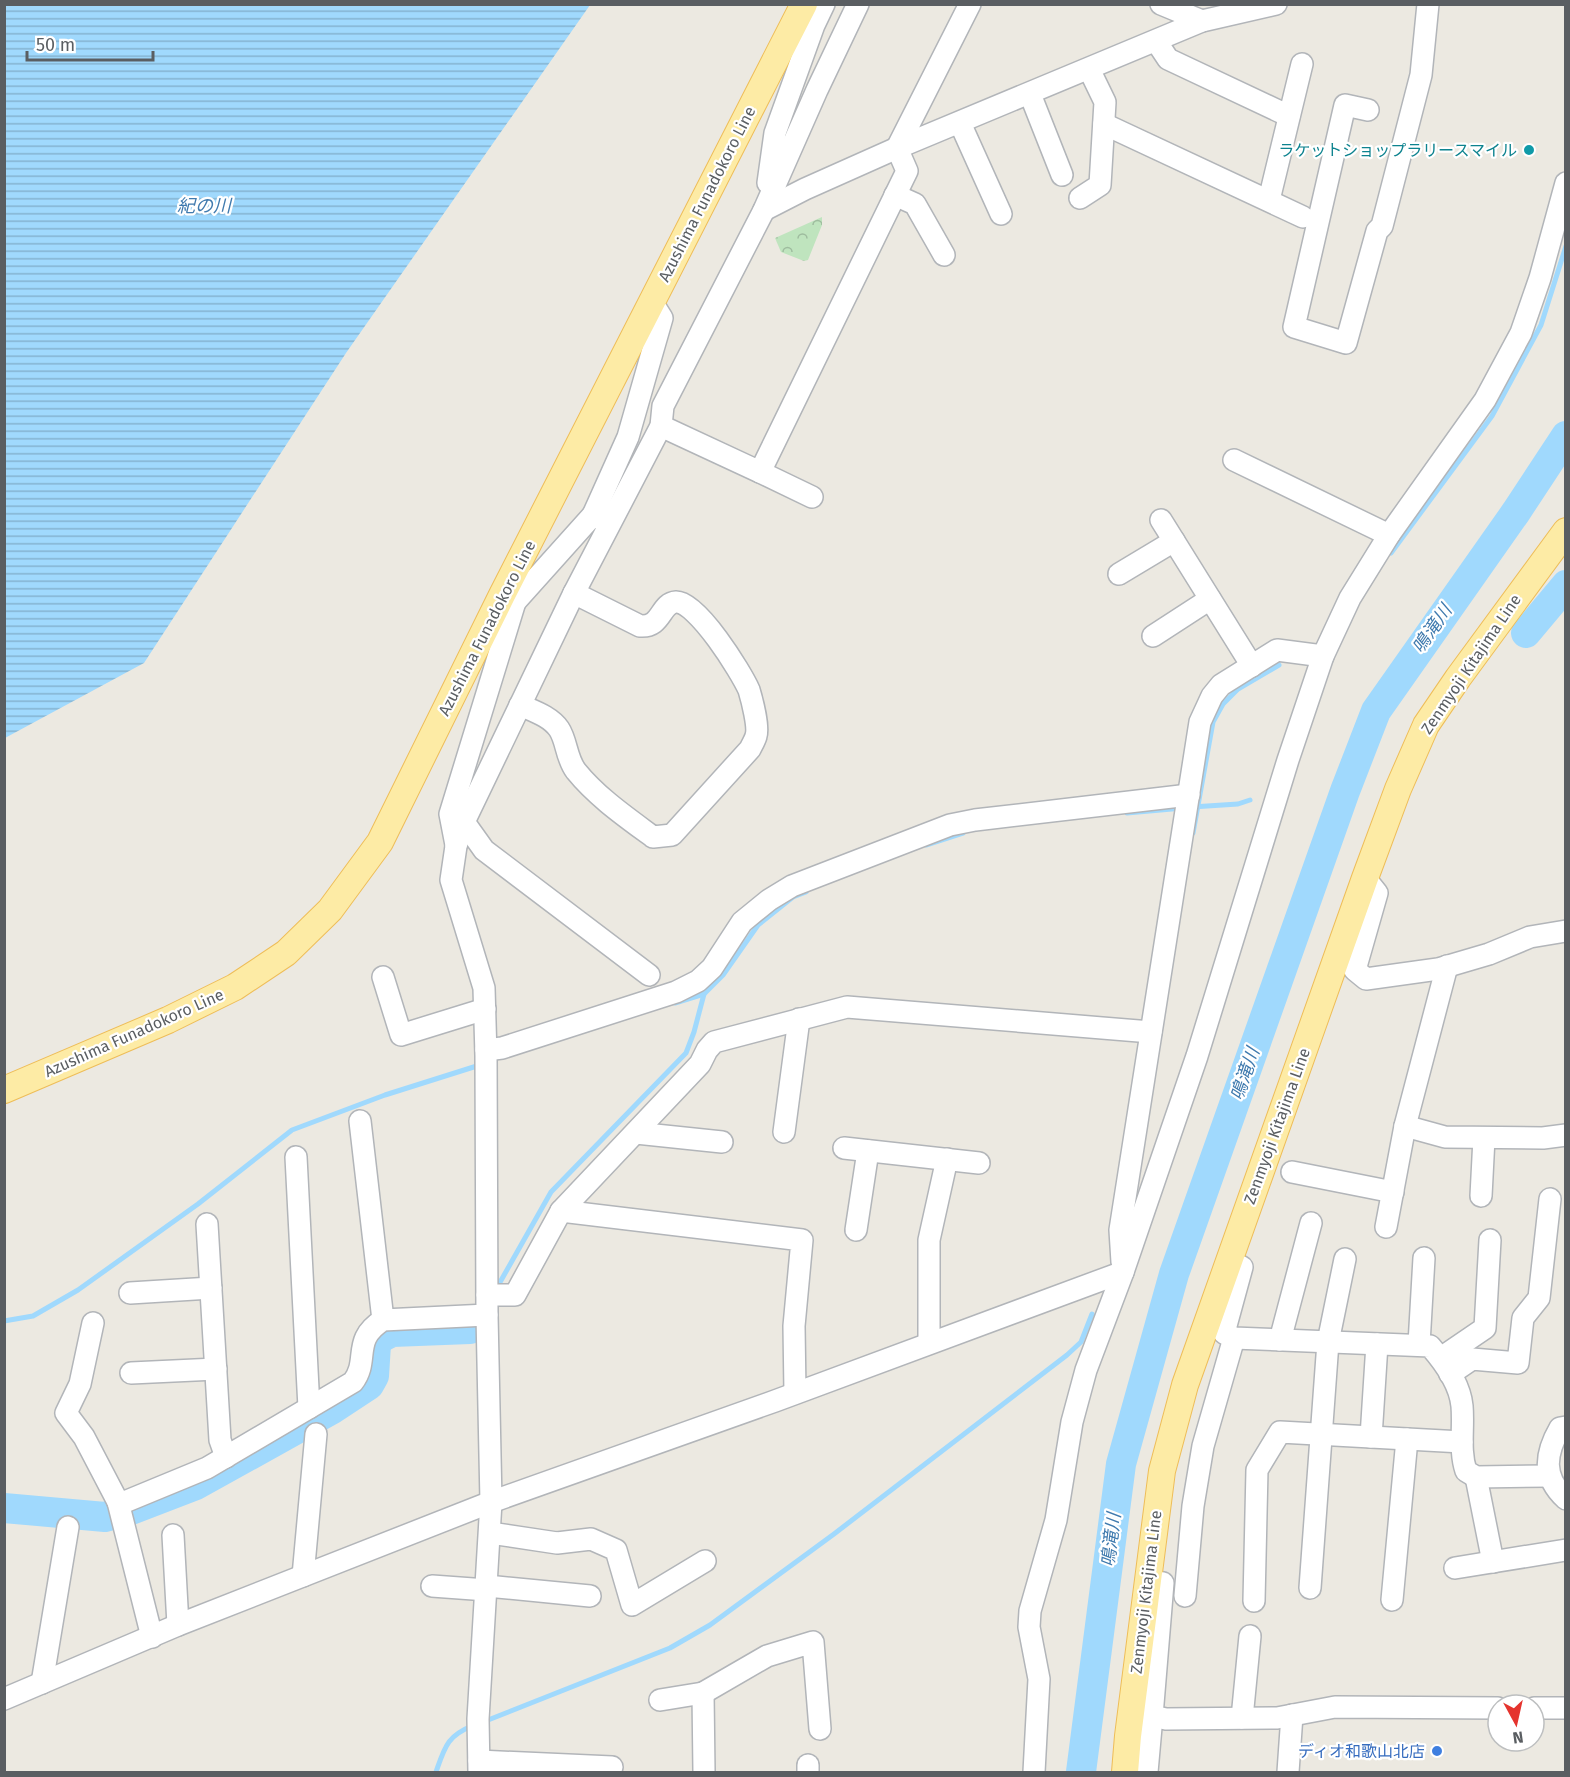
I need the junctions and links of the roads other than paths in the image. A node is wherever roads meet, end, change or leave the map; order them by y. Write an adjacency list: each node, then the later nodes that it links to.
1 (804, 4): 27 (main road, Azushima Funadokoro Line)
2 (824, 4): 23 (street)
3 (858, 4): 23 (street)
4 (970, 4): 17 (street)
5 (1161, 4): 8 (street)
6 (1276, 4): 8 (street)
7 (1428, 4): 13 (street)
8 (1202, 21): 9 (street)
9 (1156, 41): 11 (street); 14 (street)
10 (1302, 64): 14 (street)
11 (1089, 69): 12 (street); 16 (street)
12 (1030, 93): 15 (street); 18 (street)
13 (1368, 110)
14 (1289, 116): 22 (street)
15 (960, 123): 17 (street); 24 (street)
16 (1104, 124): 21 (street); 22 (street)
17 (897, 148): 20 (street); 23 (street)
18 (1062, 175)
19 (1566, 183): 35 (street)
20 (895, 195): 26 (street); 30 (street)
21 (1080, 198)
22 (1269, 200): 25 (street)
23 (764, 210): 28 (street)
24 (1001, 214)
25 (1303, 217)
26 (944, 255)
27 (652, 302): 32 (street); 39 (main road, Azushima Funadokoro Line)
28 (661, 426): 30 (street); 32 (street)
29 (1234, 460): 35 (street)
30 (760, 472): 31 (street)
31 (812, 497)
32 (601, 519): 38 (street); 39 (street)
33 (1161, 520): 36 (street)
34 (1566, 531): 49 (main road, Zenmyoji Kitajima Line)
35 (1389, 535): 42 (street)
36 (1174, 541): 37 (street); 40 (street)
37 (1119, 574)
38 (574, 593): 44 (street); 44 (street)
39 (509, 599): 47 (street); 59 (main road, Azushima Funadokoro Line)
40 (1210, 599): 41 (street); 43 (street)
41 (1153, 636)
42 (1323, 656): 43 (street); 85 (street)
43 (1252, 666): 45 (street)
44 (520, 705): 46 (street)
45 (1188, 803): 57 (street); 58 (street)
46 (464, 822): 47 (street); 48 (street)
47 (456, 846): 50 (street)
48 (484, 850): 50 (street); 53 (street)
49 (1365, 878): 52 (street); 84 (main road, Zenmyoji Kitajima Line)
50 (451, 880): 55 (street)
51 (1566, 932): 52 (street)
52 (1448, 966): 61 (street)
53 (649, 975)
54 (383, 977): 55 (street)
55 (485, 1009): 58 (street)
56 (800, 1019): 57 (street); 62 (street); 63 (street)
57 (1151, 1032): 85 (street)
58 (486, 1061): 88 (street)
59 (4, 1090)
60 (360, 1121): 89 (street)
61 (1405, 1126): 65 (street); 73 (street)
62 (784, 1132)
63 (636, 1133): 66 (street); 76 (street)
64 (1566, 1135): 65 (street)
65 (1484, 1138): 74 (street)
66 (722, 1142)
67 (844, 1148): 68 (street)
68 (868, 1151): 70 (street); 80 (street)
69 (296, 1156): 101 (street)
70 (947, 1160): 71 (street); 94 (street)
71 (979, 1163)
72 (1292, 1172): 73 (street)
73 (1393, 1192): 79 (street)
74 (1481, 1196)
75 (1550, 1199): 97 (street)
76 (561, 1211): 88 (street); 100 (street)
77 (1311, 1223): 92 (street)
78 (207, 1224): 86 (street)
79 (1386, 1227)
80 (856, 1230)
81 (1490, 1240): 97 (street)
82 (1424, 1258): 96 (street)
83 (1345, 1259): 93 (street)
84 (1229, 1261): 91 (street); 122 (main road, Zenmyoji Kitajima Line)
85 (1123, 1272): 94 (street); 147 (street)
86 (211, 1288): 87 (street); 98 (street)
87 (130, 1293)
88 (487, 1305): 89 (street); 112 (street)
89 (383, 1320): 101 (street)
90 (93, 1323): 113 (street)
91 (1234, 1338): 92 (street); 127 (street)
92 (1280, 1340): 93 (street)
93 (1328, 1342): 95 (street); 104 (street)
94 (929, 1343): 100 (street)
95 (1377, 1344): 96 (street); 105 (street)
96 (1419, 1344): 97 (street)
97 (1445, 1366): 107 (street)
98 (216, 1369): 99 (street); 108 (street)
99 (131, 1373)
100 (795, 1393): 112 (street)
101 (309, 1408): 108 (street)
102 (1566, 1426): 109 (street)
103 (316, 1434): 121 (street)
104 (1321, 1434): 105 (street); 125 (street); 129 (street)
105 (1371, 1437): 106 (street)
106 (1407, 1439): 107 (street); 128 (street)
107 (1462, 1442): 110 (street)
108 (226, 1457): 113 (street)
109 (1549, 1476): 110 (street); 111 (street)
110 (1476, 1477): 119 (street)
111 (1566, 1499)
112 (491, 1502): 115 (street); 121 (street)
113 (120, 1511): 132 (street)
114 (68, 1527): 133 (street)
115 (490, 1533): 118 (street); 124 (street)
116 (173, 1535): 130 (street)
117 (1566, 1550): 119 (street)
118 (705, 1561)
119 (1493, 1562): 120 (street)
120 (1455, 1568)
121 (303, 1576): 130 (street)
122 (1148, 1581): 141 (street); 148 (main road, Zenmyoji Kitajima Line)
123 (432, 1586): 124 (street)
124 (487, 1588): 126 (street); 144 (street)
125 (1310, 1588)
126 (590, 1596)
127 (1185, 1596)
128 (1392, 1600)
129 (1254, 1601)
130 (178, 1625): 132 (street)
131 (1250, 1636): 142 (street)
132 (152, 1637): 133 (street)
133 (42, 1683): 135 (street)
134 (702, 1693): 136 (street); 143 (street); 146 (street)
135 (4, 1699)
136 (660, 1700)
137 (1486, 1708): 140 (street)
138 (1546, 1708): 139 (street)
139 (1566, 1708)
140 (1292, 1715): 142 (street); 150 (street)
141 (1152, 1716): 142 (street); 149 (street)
142 (1242, 1718)
143 (820, 1729)
144 (479, 1767): 145 (street)
145 (612, 1767)
146 (704, 1773)
147 (1034, 1773)
148 (1125, 1773)
149 (1148, 1773)
150 (1288, 1773)

